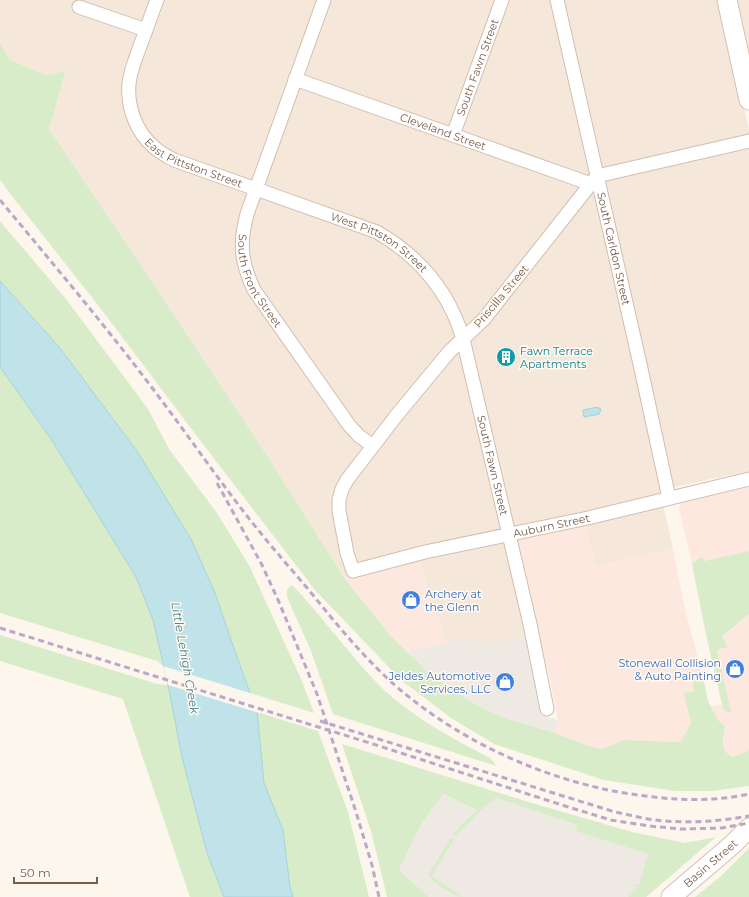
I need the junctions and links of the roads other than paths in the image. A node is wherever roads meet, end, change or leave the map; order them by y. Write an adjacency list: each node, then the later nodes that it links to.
1 (157, 0): 7 (street, East Pittston Street)
2 (324, 0): 8 (street, South Front Street)
3 (502, 0): 10 (street, South Fawn Street)
4 (557, 0): 12 (street, South Carldon Street)
5 (727, 0): 9 (main road)
6 (79, 7): 7 (street)
7 (146, 30): 13 (street, East Pittston Street)
8 (296, 79): 10 (street, Cleveland Street); 13 (street, South Front Street)
9 (749, 100)
10 (454, 135): 12 (street, Cleveland Street)
11 (749, 141): 12 (street)
12 (594, 180): 14 (street, Priscilla Street); 17 (street, South Carldon Street)
13 (256, 188): 14 (street, West Pittston Street); 15 (street, South Front Street)
14 (463, 339): 15 (street, Priscilla Street); 18 (street, South Fawn Street)
15 (373, 446): 19 (street, Priscilla Street)
16 (749, 479): 17 (street, Auburn Street)
17 (669, 498): 18 (street, Auburn Street)
18 (509, 534): 19 (street, Auburn Street); 20 (street, South Fawn Street)
19 (354, 570)
20 (547, 709)
21 (749, 828): 22 (main road, Basin Street)
22 (671, 897)

